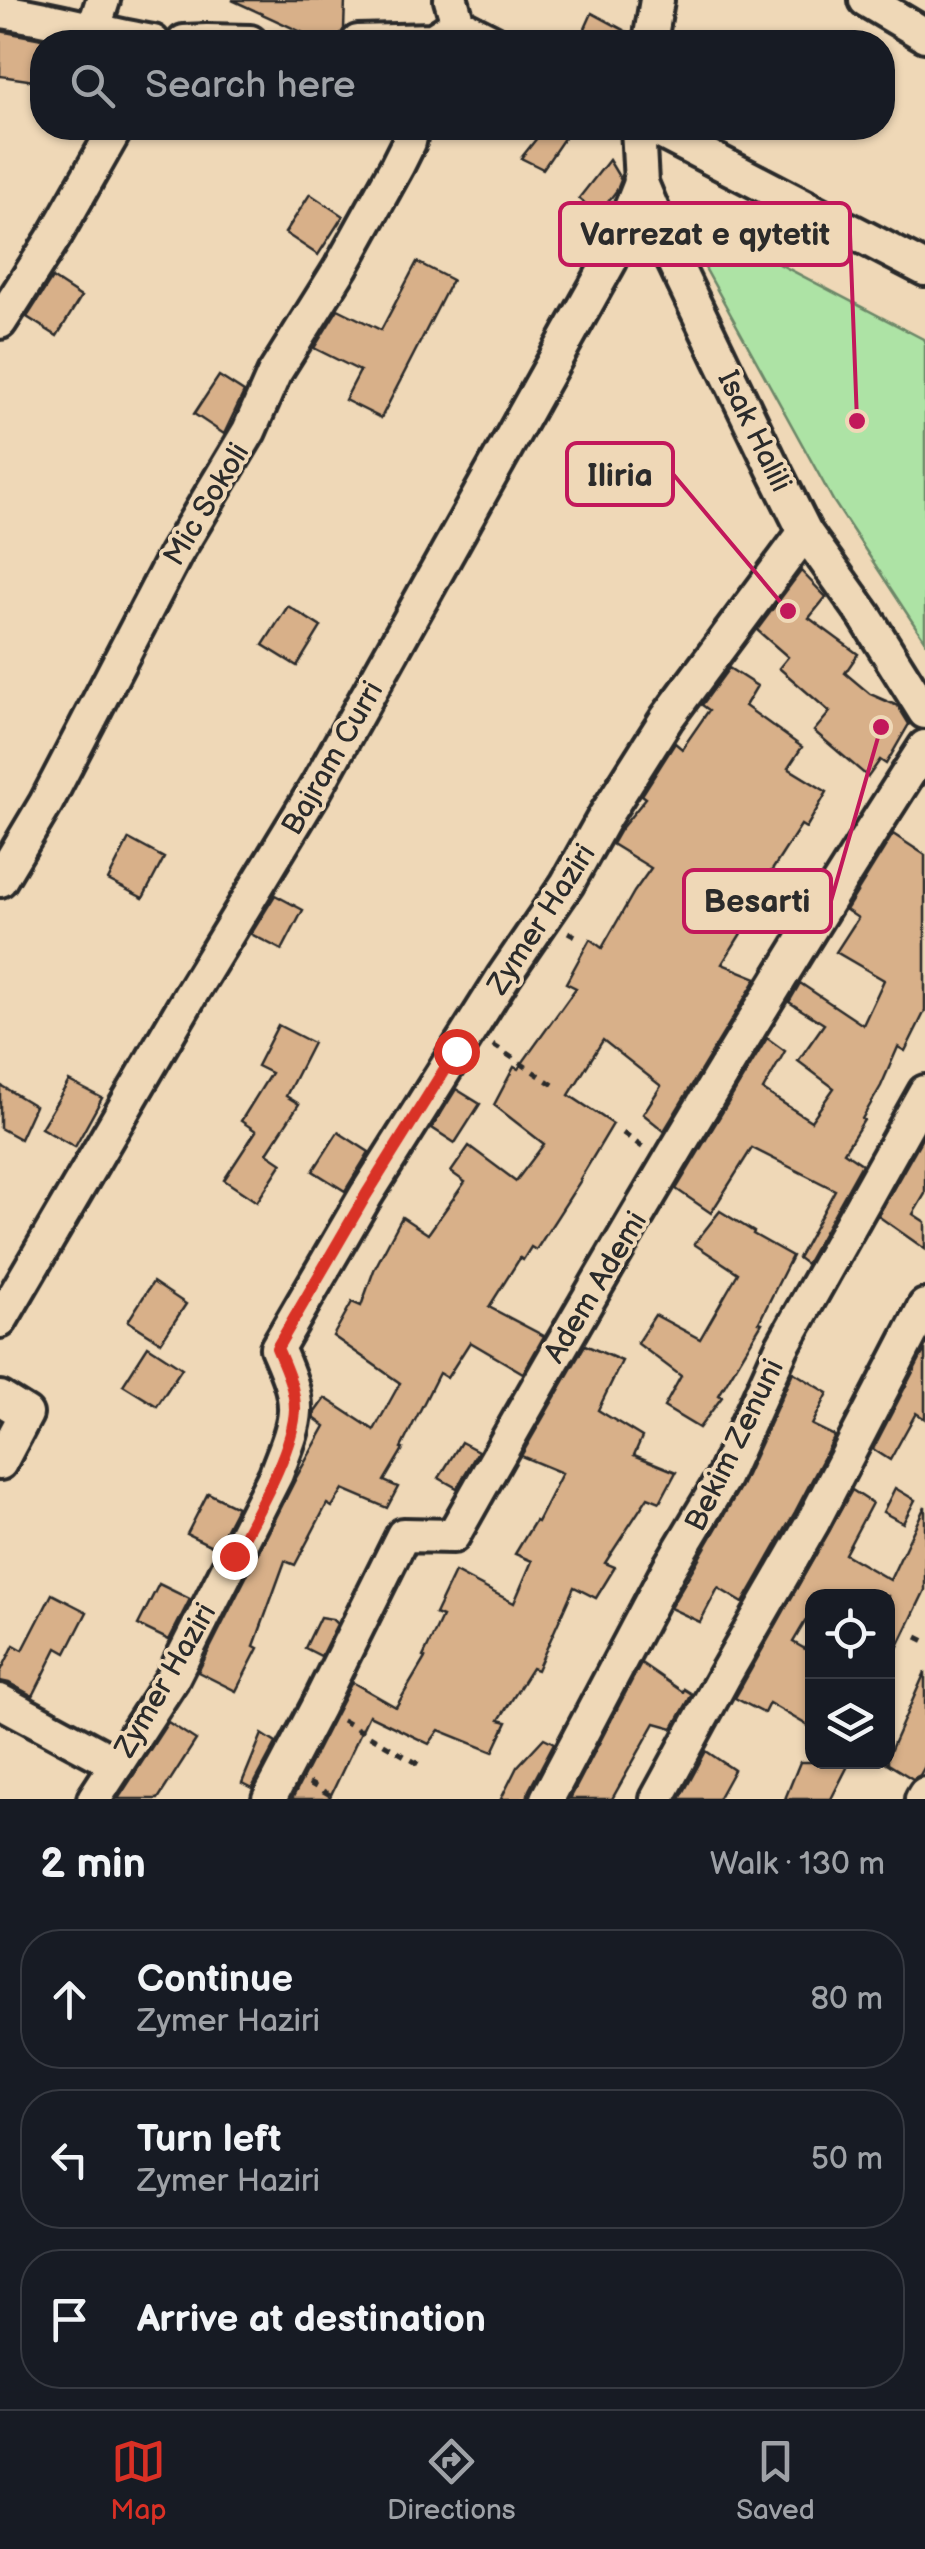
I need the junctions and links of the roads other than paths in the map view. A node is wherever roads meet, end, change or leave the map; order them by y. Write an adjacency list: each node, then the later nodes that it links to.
1 (657, 0): 6 (street)
2 (866, 0): 7 (street)
3 (0, 11): 4 (street)
4 (98, 15): 5 (street)
5 (129, 30)
6 (652, 30)
7 (925, 35)
8 (109, 140): 14 (street)
9 (409, 140): 18 (street, Mic Sokoli)
10 (639, 140): 12 (street, Isak Halili)
11 (676, 140): 13 (street)
12 (642, 183): 15 (street, Isak Halili); 21 (street, Bajram Curri)
13 (925, 269)
14 (0, 322)
15 (805, 532): 16 (street, Isak Halili); 25 (street, Zymer Haziri)
16 (925, 712)
17 (925, 747): 27 (street, Adem Ademi)
18 (0, 880)
19 (925, 1092): 28 (street, Bekim Zenuni)
20 (925, 1306): 29 (street)
21 (0, 1321)
22 (0, 1398): 23 (street)
23 (0, 1463)
24 (0, 1701): 25 (street)
25 (117, 1764): 26 (street, Zymer Haziri)
26 (94, 1799)
27 (268, 1799)
28 (547, 1799)
29 (657, 1799)

